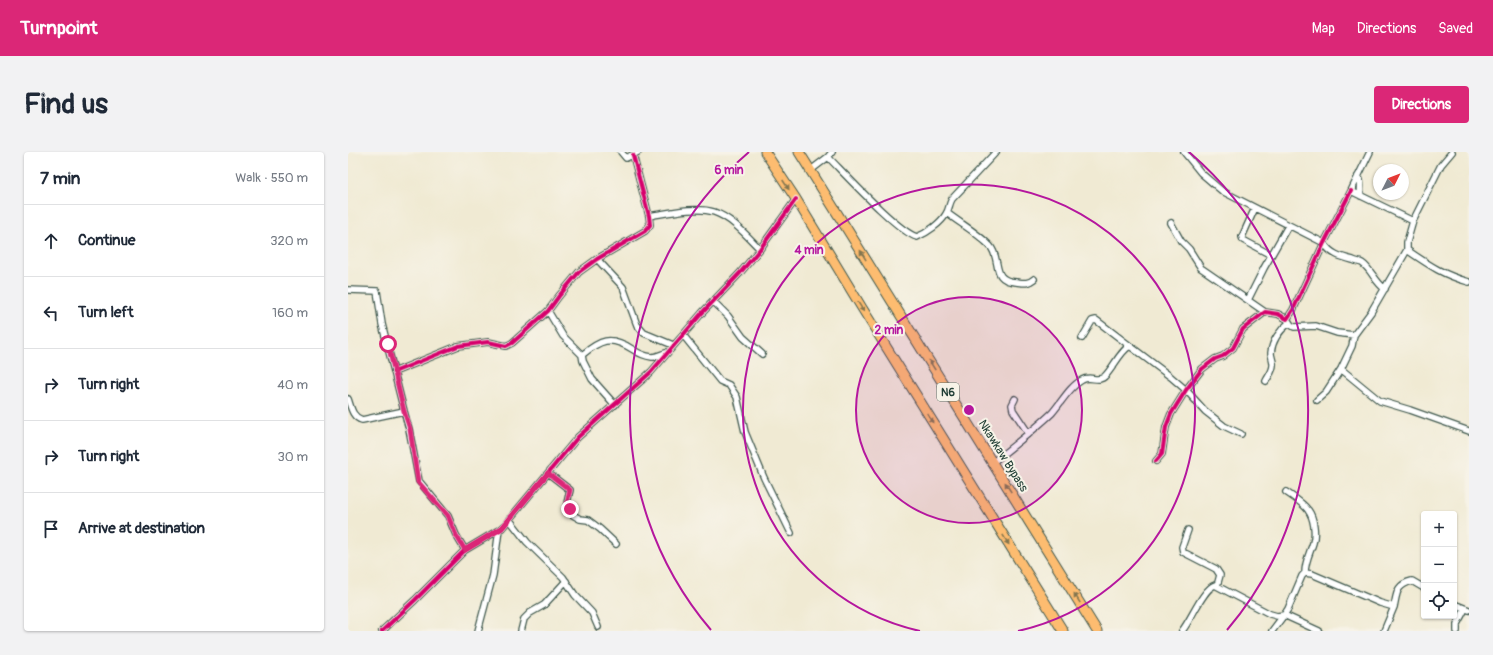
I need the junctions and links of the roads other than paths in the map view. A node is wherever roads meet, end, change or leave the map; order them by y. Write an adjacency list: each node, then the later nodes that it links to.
1 (621, 152): 8 (street)
2 (765, 152): 14 (highway, N6, one-way to 14)
3 (799, 152): 10 (highway, Nkawkaw Bypass / N6)
4 (996, 152): 16 (street)
5 (1184, 152): 15 (street)
6 (1370, 152): 11 (street)
7 (1452, 152): 18 (street)
8 (635, 154): 17 (street)
9 (830, 154): 10 (street); 16 (street)
10 (811, 170): 56 (highway, Nkawkaw Bypass / N6, one-way to 10)
11 (1358, 176): 12 (street); 13 (street)
12 (1351, 191): 13 (street); 21 (street)
13 (1361, 196): 18 (street)
14 (796, 199): 22 (street); 77 (highway, N6, one-way to 77)
15 (1255, 208): 20 (street); 24 (street)
16 (947, 213): 26 (street)
17 (649, 216): 22 (street); 25 (street)
18 (1413, 221): 23 (street)
19 (1171, 223): 30 (street)
20 (1288, 226): 21 (street); 24 (street)
21 (1324, 243): 28 (street); 34 (street)
22 (760, 249): 31 (street)
23 (1407, 250): 27 (street); 28 (street)
24 (1271, 256): 30 (street)
25 (597, 259): 32 (street); 38 (street)
26 (1034, 279)
27 (1469, 282)
28 (1385, 289): 36 (street)
29 (348, 290): 44 (street)
30 (1248, 300): 33 (street)
31 (714, 302): 35 (street); 41 (street)
32 (548, 311): 42 (street); 44 (street)
33 (1265, 312): 34 (street); 46 (street)
34 (1288, 321): 36 (street); 45 (street)
35 (683, 335): 38 (street); 62 (street)
36 (1354, 335): 43 (street)
37 (1082, 338): 39 (street)
38 (673, 345): 40 (street)
39 (1130, 346): 46 (street); 53 (street)
40 (667, 353): 42 (street); 50 (street)
41 (762, 354)
42 (582, 355): 50 (street)
43 (1341, 369): 49 (street); 52 (street)
44 (394, 372): 51 (street)
45 (1266, 381)
46 (1186, 390): 54 (street); 55 (street)
47 (348, 399): 51 (street)
48 (1015, 399): 53 (street)
49 (1317, 400)
50 (615, 405): 57 (street)
51 (404, 411): 64 (street)
52 (1469, 431)
53 (1029, 434): 56 (street)
54 (1241, 434)
55 (1156, 461)
56 (993, 462): 78 (highway, Nkawkaw Bypass / N6, one-way to 56)
57 (548, 473): 59 (street); 63 (street)
58 (1286, 492): 65 (street)
59 (509, 519): 60 (street); 66 (street)
60 (499, 530): 64 (street); 75 (street)
61 (1188, 530): 67 (street)
62 (791, 533)
63 (616, 544)
64 (465, 550): 74 (street)
65 (1305, 573): 70 (street); 72 (street)
66 (566, 581): 73 (street); 76 (street)
67 (1217, 586): 72 (street); 79 (street)
68 (1421, 586): 70 (street)
69 (1457, 605): 71 (street)
70 (1394, 607): 84 (street)
71 (1467, 610): 85 (street)
72 (1284, 615): 82 (street); 83 (street)
73 (598, 627)
74 (382, 631)
75 (478, 631)
76 (521, 631)
77 (1063, 631)
78 (1097, 631)
79 (1182, 631)
80 (1266, 631): 81 (street)
81 (1269, 631)
82 (1272, 631)
83 (1319, 631)
84 (1384, 631)
85 (1457, 631)

